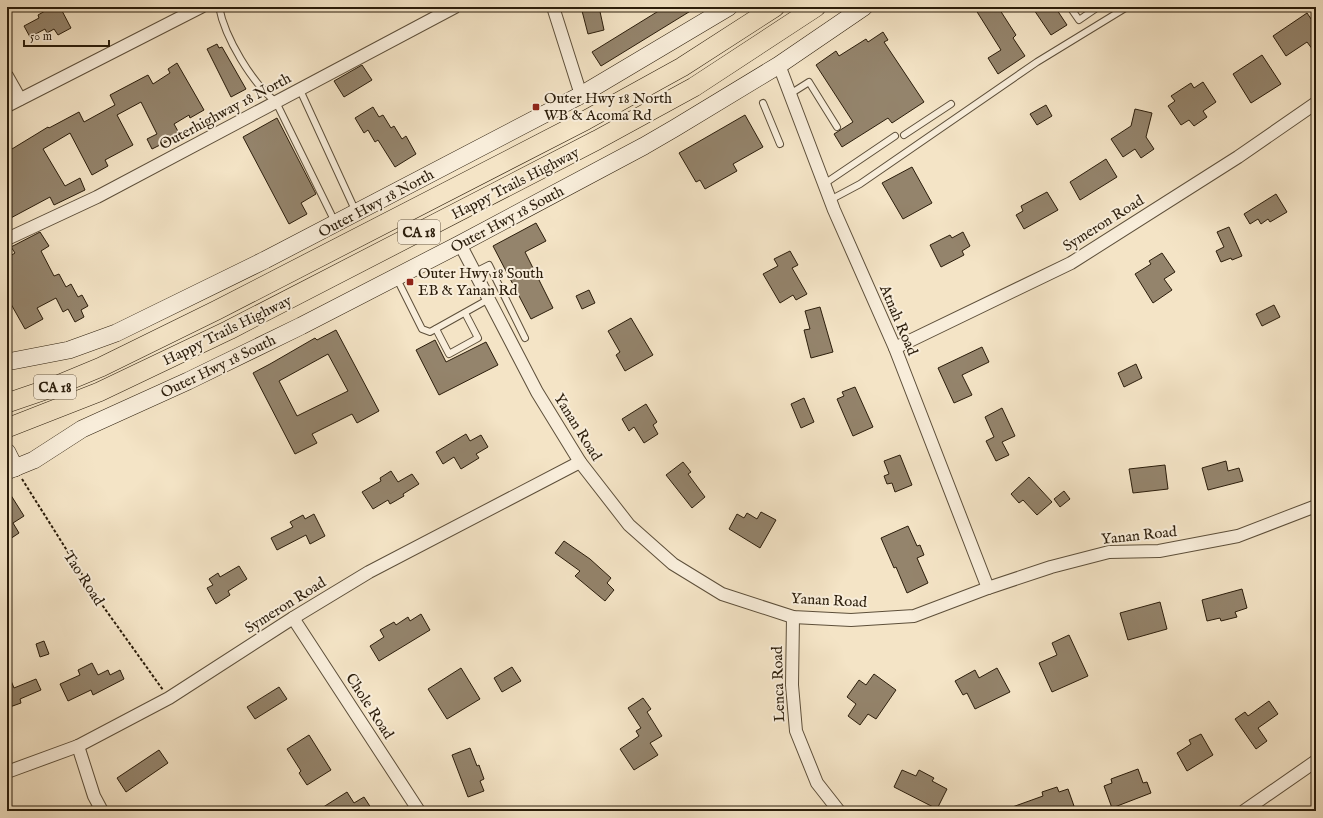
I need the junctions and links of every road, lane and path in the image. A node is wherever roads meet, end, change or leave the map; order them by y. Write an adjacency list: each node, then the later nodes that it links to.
1 (202, 7): 17 (street)
2 (219, 7): 18 (lane)
3 (455, 7): 14 (street, Outerhighway 18 North)
4 (553, 7): 16 (street)
5 (729, 7): 16 (street, Outer Hwy 18 North)
6 (775, 7): 41 (main road, Happy Trails Highway / CA 18)
7 (816, 7): 42 (main road, Happy Trails Highway / CA 18)
8 (864, 7): 12 (street, Outer Hwy 18 South)
9 (1070, 7): 10 (lane)
10 (1098, 7)
11 (1127, 7): 28 (lane)
12 (779, 65): 15 (street, Atnah Road); 32 (street, Outer Hwy 18 South)
13 (7, 76): 17 (street)
14 (300, 90): 18 (street, Outerhighway 18 North); 29 (lane)
15 (790, 94): 23 (lane); 27 (street, Atnah Road)
16 (582, 95): 29 (street, Outer Hwy 18 North)
17 (20, 99): 22 (street)
18 (276, 102): 30 (lane); 31 (street, Outerhighway 18 North)
19 (763, 103): 26 (lane)
20 (1316, 103): 39 (street, Symeron Road)
21 (951, 104): 24 (lane)
22 (7, 106)
23 (837, 127)
24 (904, 135)
25 (895, 136): 27 (lane)
26 (780, 144)
27 (824, 184): 28 (street, Atnah Road)
28 (830, 200): 39 (street, Atnah Road)
29 (357, 213): 30 (street, Outer Hwy 18 North)
30 (336, 224): 40 (street, Outer Hwy 18 North)
31 (7, 239)
32 (460, 244): 33 (street, Yanan Road); 34 (street, Outer Hwy 18 South)
33 (475, 272): 35 (street, Yanan Road); 38 (lane)
34 (396, 277): 37 (lane); 45 (street, Outer Hwy 18 South)
35 (489, 299): 36 (lane); 44 (street, Yanan Road)
36 (466, 313): 37 (lane); 37 (lane)
37 (436, 329)
38 (525, 338)
39 (895, 348): 47 (street, Atnah Road)
40 (8, 360)
41 (7, 403)
42 (7, 428)
43 (7, 452): 45 (street)
44 (580, 462): 48 (street, Yanan Road); 49 (street, Symeron Road)
45 (11, 469): 50 (path, Tao Road)
46 (1316, 506): 47 (street, Yanan Road)
47 (988, 588): 48 (street, Yanan Road)
48 (793, 617): 56 (street, Lenca Road)
49 (294, 618): 50 (street, Symeron Road); 55 (street, Chole Road)
50 (169, 698): 51 (street, Symeron Road)
51 (78, 746): 53 (street, Symeron Road); 54 (street)
52 (1316, 761): 57 (street)
53 (7, 772)
54 (102, 811)
55 (419, 811)
56 (839, 811)
57 (1244, 811)

